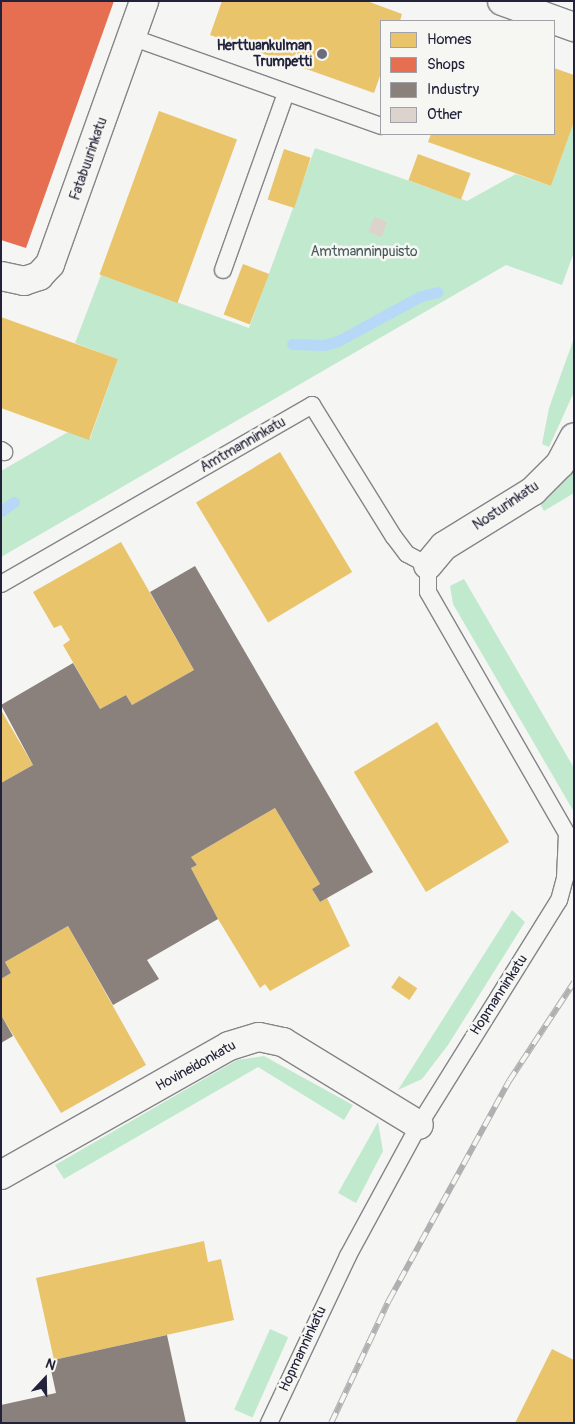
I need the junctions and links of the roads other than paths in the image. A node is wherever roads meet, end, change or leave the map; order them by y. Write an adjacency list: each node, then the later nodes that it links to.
1 (144, 1): 6 (street, Fatabuurinkatu)
2 (502, 1): 4 (street)
3 (555, 20): 5 (street)
4 (555, 20)
5 (574, 27)
6 (132, 37): 7 (lane); 10 (street, Fatabuurinkatu)
7 (286, 92): 8 (lane); 9 (lane)
8 (380, 126)
9 (223, 270)
10 (1, 276)
11 (574, 438): 12 (street, Nosturinkatu)
12 (428, 565): 13 (lane, Amtmanninkatu); 14 (lane, Hopmanninkatu)
13 (1, 584)
14 (419, 1124): 15 (street, Hovineidonkatu); 16 (lane, Hopmanninkatu)
15 (1, 1174)
16 (269, 1423)

